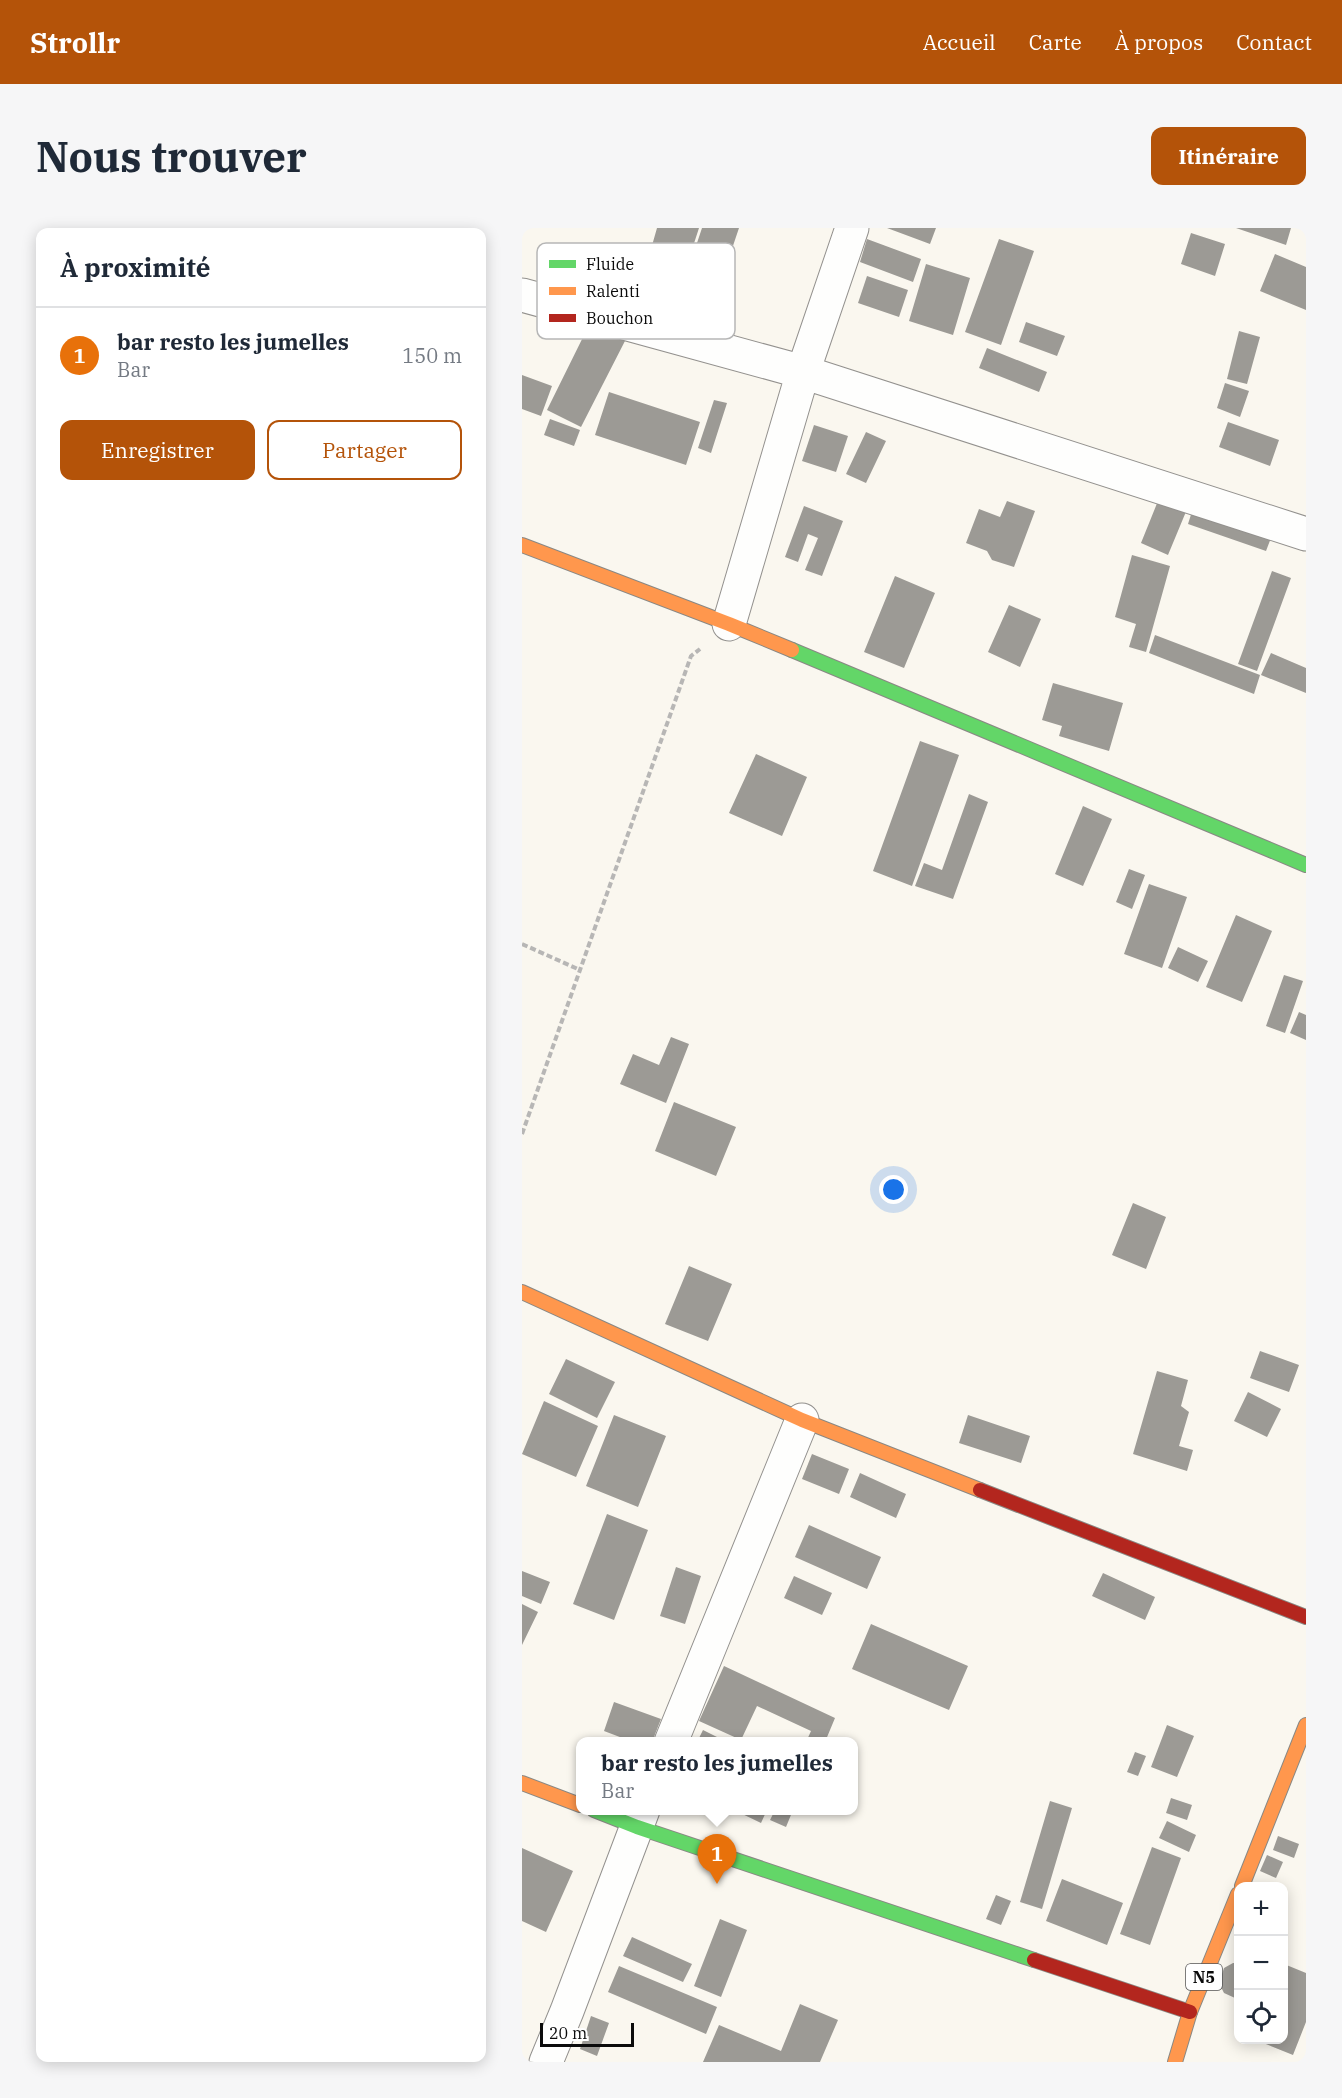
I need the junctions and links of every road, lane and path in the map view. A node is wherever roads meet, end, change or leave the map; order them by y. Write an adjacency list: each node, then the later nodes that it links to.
1 (852, 228): 5 (street)
2 (522, 295): 3 (street)
3 (537, 299)
4 (683, 339): 5 (street)
5 (803, 372): 6 (street); 8 (street)
6 (1306, 534)
7 (522, 545): 8 (street)
8 (729, 624): 9 (street); 11 (path)
9 (1306, 865)
10 (522, 944): 11 (path)
11 (580, 970): 12 (path)
12 (522, 1134)
13 (522, 1292): 14 (street)
14 (802, 1420): 15 (street); 17 (street)
15 (1306, 1617)
16 (1306, 1725): 18 (street)
17 (673, 1737)
18 (1301, 1759): 23 (street)
19 (522, 1783): 20 (street)
20 (576, 1803)
21 (620, 1815): 22 (street)
22 (640, 1819): 25 (street); 26 (street)
23 (1244, 1882)
24 (1234, 1906): 25 (street, N5)
25 (1190, 2012): 27 (street, N5)
26 (546, 2062)
27 (1175, 2062)

